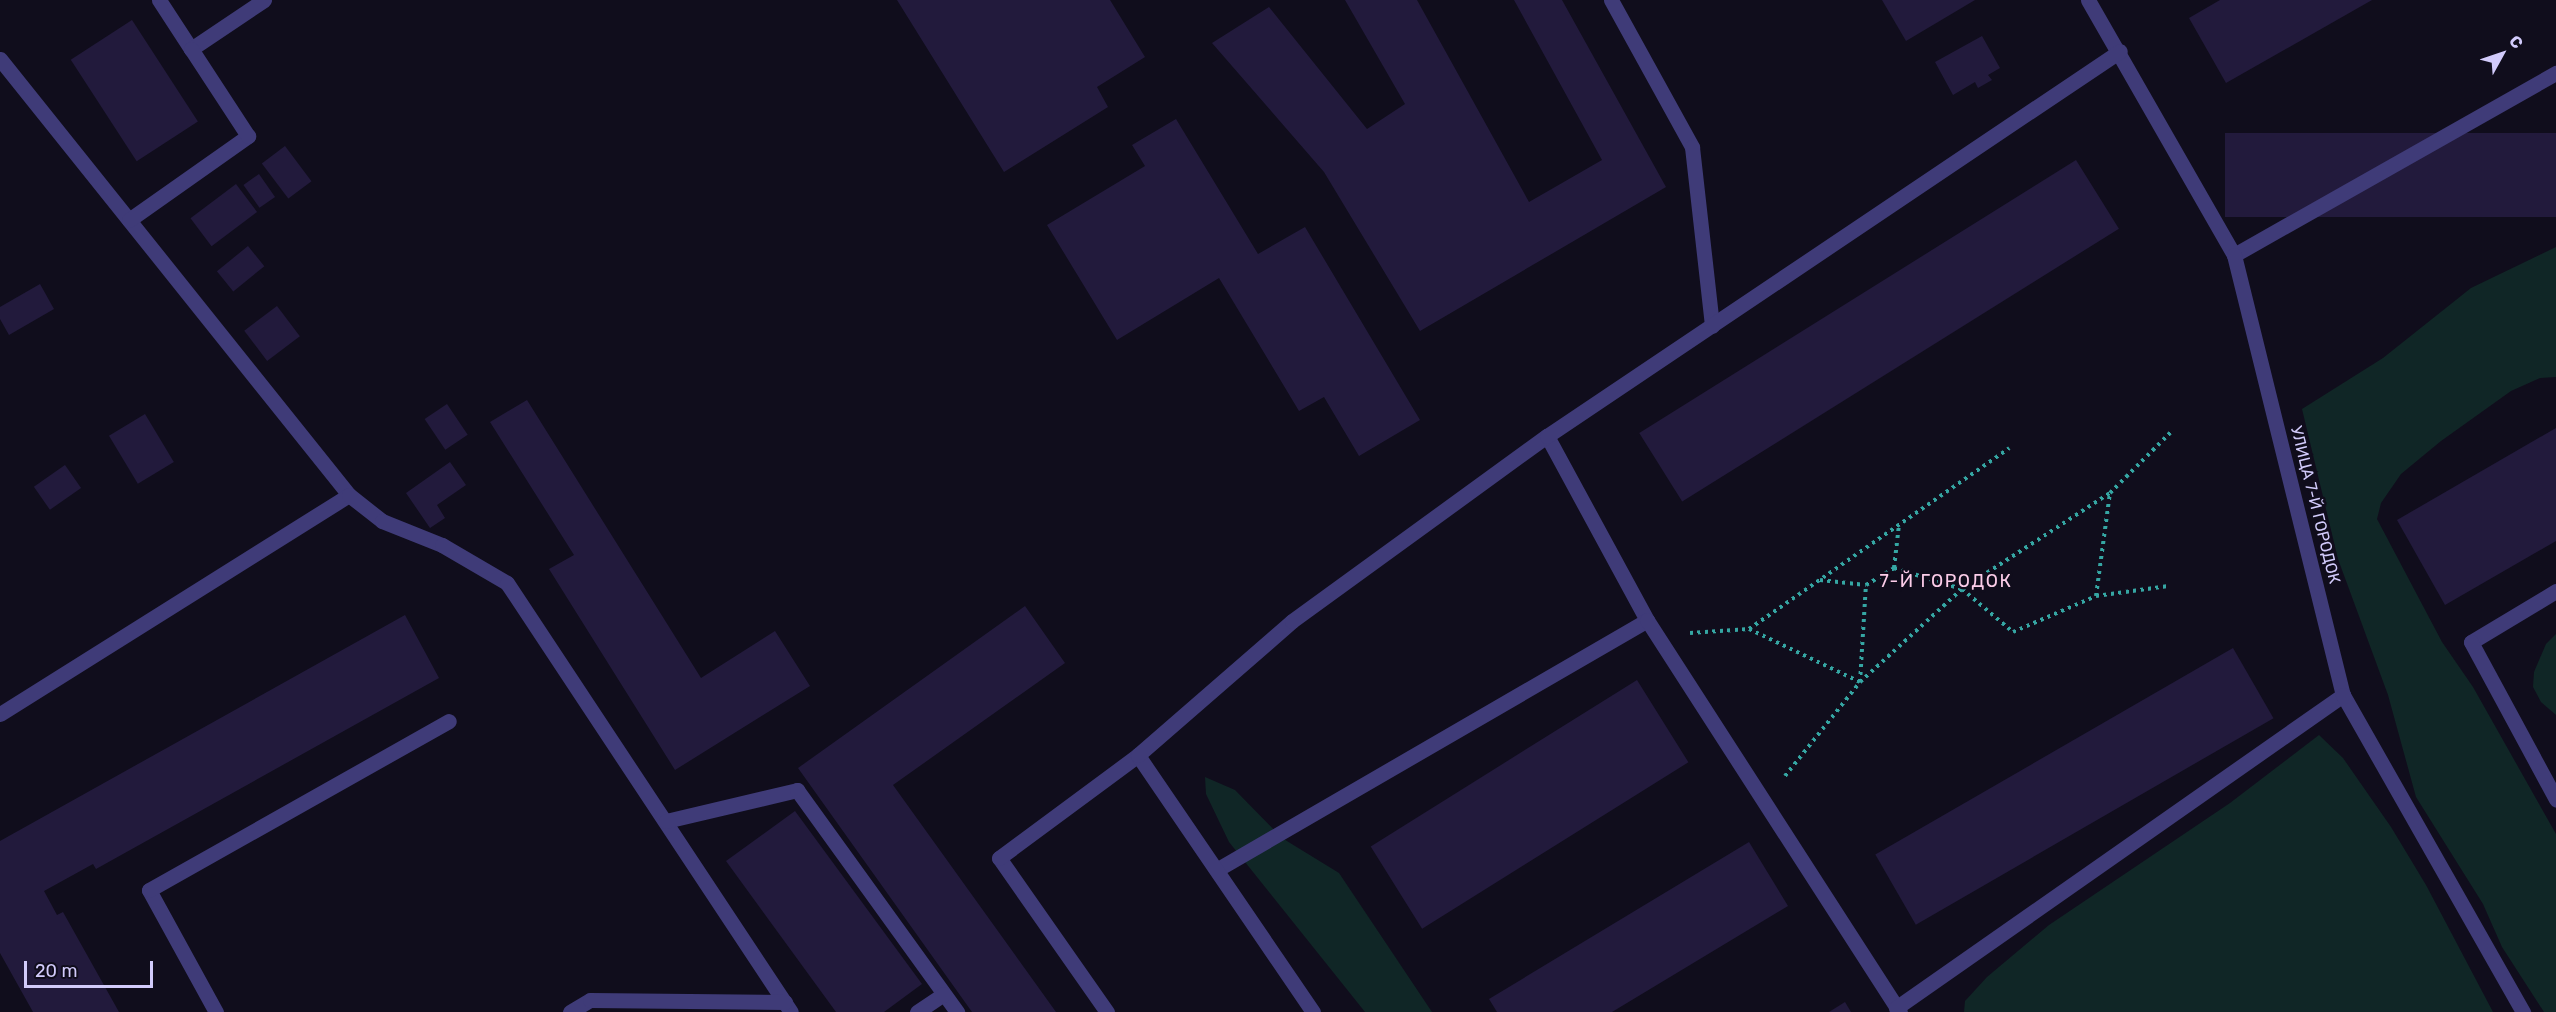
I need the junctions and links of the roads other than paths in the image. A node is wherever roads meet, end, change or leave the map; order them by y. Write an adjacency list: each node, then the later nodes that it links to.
1 (159, 0): 5 (street)
2 (264, 0): 5 (street)
3 (1611, 0): 11 (street)
4 (2088, 0): 6 (street, УЛИЦА 7-Й ГОРОДОК)
5 (191, 49): 9 (street)
6 (2120, 51): 10 (street, УЛИЦА 7-Й ГОРОДОК); 11 (street)
7 (0, 58): 9 (street)
8 (2556, 73): 10 (street)
9 (129, 220): 13 (street)
10 (2234, 255): 16 (street, УЛИЦА 7-Й ГОРОДОК)
11 (1712, 326): 12 (street)
12 (1547, 436): 15 (street); 19 (street)
13 (349, 495): 17 (street); 21 (street)
14 (2556, 591): 20 (street)
15 (1647, 620): 22 (street); 25 (street)
16 (2343, 695): 25 (street); 32 (street, УЛИЦА 7-Й ГОРОДОК)
17 (0, 714)
18 (449, 721): 26 (street)
19 (1138, 754): 22 (street); 30 (street)
20 (2556, 799)
21 (666, 821): 23 (street); 24 (street)
22 (1218, 869): 31 (street)
23 (944, 994): 28 (street); 29 (street)
24 (788, 1007): 27 (street)
25 (1898, 1010)
26 (216, 1012)
27 (570, 1012)
28 (917, 1012)
29 (957, 1012)
30 (1107, 1012)
31 (1313, 1012)
32 (2523, 1012)

